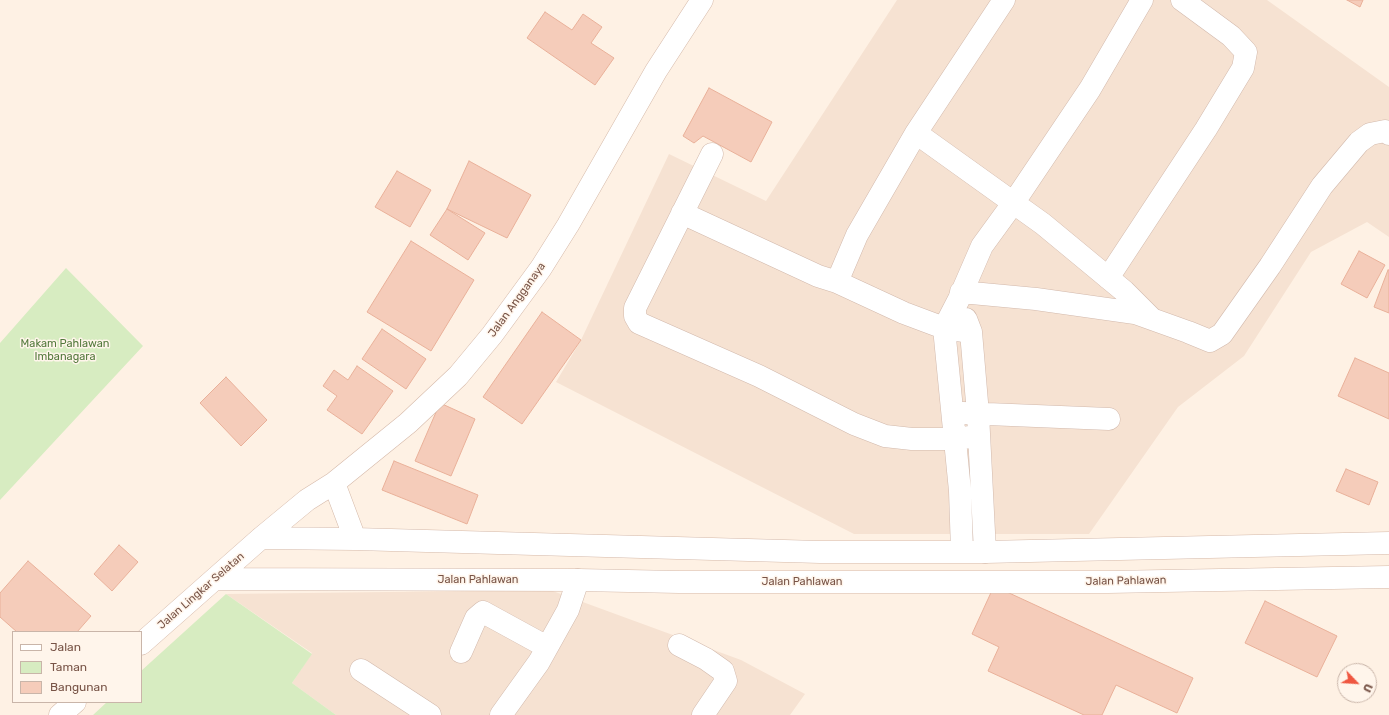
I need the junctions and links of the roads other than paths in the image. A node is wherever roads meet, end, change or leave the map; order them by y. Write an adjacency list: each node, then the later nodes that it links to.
1 (702, 0): 21 (street, Jalan Angganaya)
2 (1004, 0): 5 (street)
3 (1142, 0): 8 (street)
4 (1182, 0): 10 (street)
5 (916, 133): 8 (street); 11 (street)
6 (1389, 134): 13 (street)
7 (712, 154): 9 (street)
8 (1014, 202): 10 (street); 12 (street)
9 (682, 213): 11 (street); 20 (street)
10 (1108, 278): 13 (street)
11 (837, 282): 14 (street)
12 (960, 295): 13 (street); 14 (street); 15 (street)
13 (1153, 320)
14 (944, 328): 15 (street); 16 (street)
15 (971, 332): 17 (street)
16 (952, 413): 17 (street); 20 (street)
17 (978, 414): 18 (street); 19 (street)
18 (1109, 419)
19 (978, 436): 20 (street); 25 (street)
20 (955, 439): 25 (street)
21 (334, 483): 22 (street, Jalan Angganaya); 23 (street)
22 (261, 538): 23 (street); 28 (street, Jalan Lingkar Selatan)
23 (355, 539): 26 (street)
24 (1389, 543): 25 (street)
25 (974, 551): 26 (street); 31 (street)
26 (820, 552): 30 (street)
27 (1389, 577): 31 (street, Jalan Pahlawan)
28 (215, 579): 29 (street, Jalan Pahlawan); 32 (street, Jalan Lingkar Selatan)
29 (578, 580): 30 (street, Jalan Pahlawan); 34 (street)
30 (815, 582): 31 (street, Jalan Pahlawan)
31 (975, 582)
32 (142, 643)
33 (679, 645): 41 (street)
34 (548, 646): 35 (street); 40 (street)
35 (461, 652)
36 (361, 670): 39 (street)
37 (74, 703): 38 (street)
38 (60, 715)
39 (430, 715)
40 (501, 715)
41 (704, 715)

